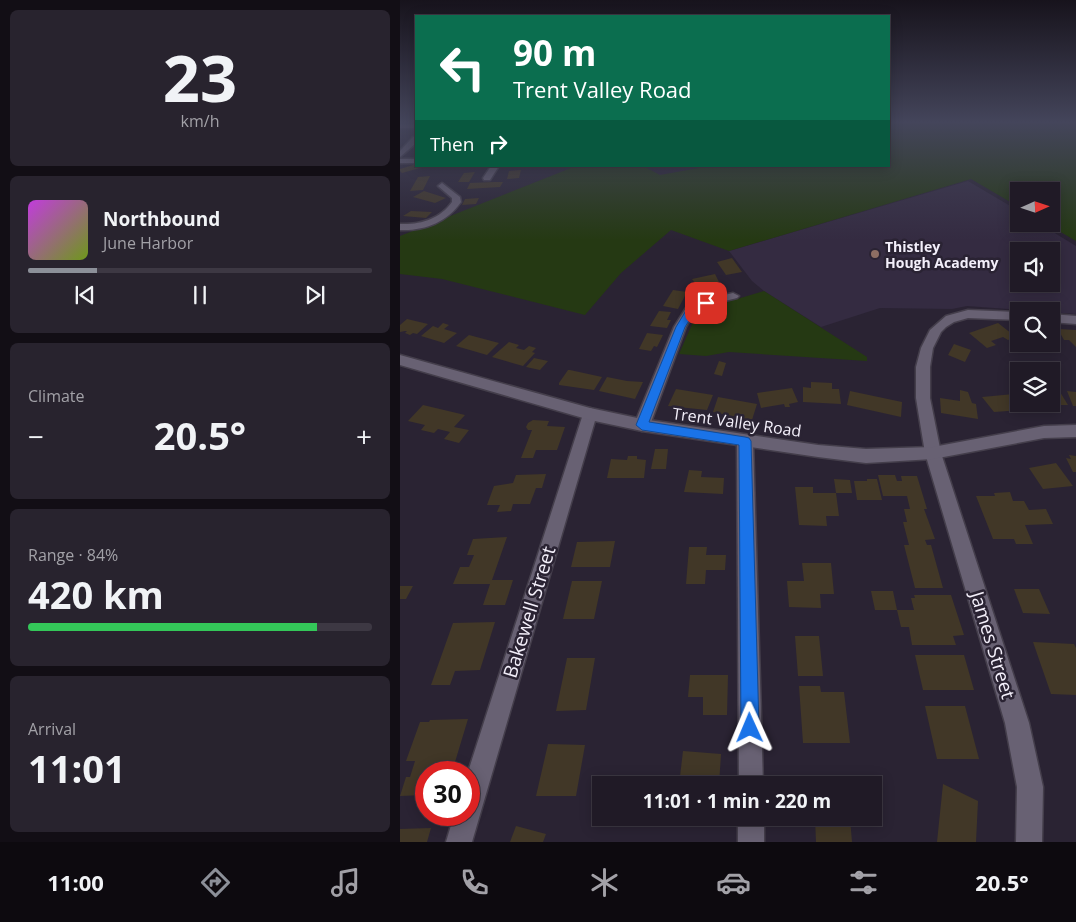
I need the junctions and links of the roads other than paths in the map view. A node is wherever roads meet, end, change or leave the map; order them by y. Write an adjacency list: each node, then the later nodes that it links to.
1 (494, 167): 2 (street)
2 (487, 178)
3 (442, 186): 4 (street)
4 (400, 227)
5 (733, 296): 11 (street)
6 (1010, 316): 14 (street, James Street)
7 (1060, 319): 8 (street)
8 (1076, 320)
9 (400, 360): 10 (street, Trent Valley Road)
10 (590, 414): 11 (street, Trent Valley Road); 15 (street, Bakewell Street)
11 (642, 425): 13 (street, Trent Valley Road)
12 (1076, 431): 14 (street, Trent Valley Road)
13 (745, 441): 14 (street, Trent Valley Road); 16 (street)
14 (933, 453): 21 (street, James Street)
15 (480, 775)
16 (751, 776)
17 (464, 826): 19 (street)
18 (751, 826): 20 (street)
19 (459, 842)
20 (752, 842)
21 (1029, 842)

